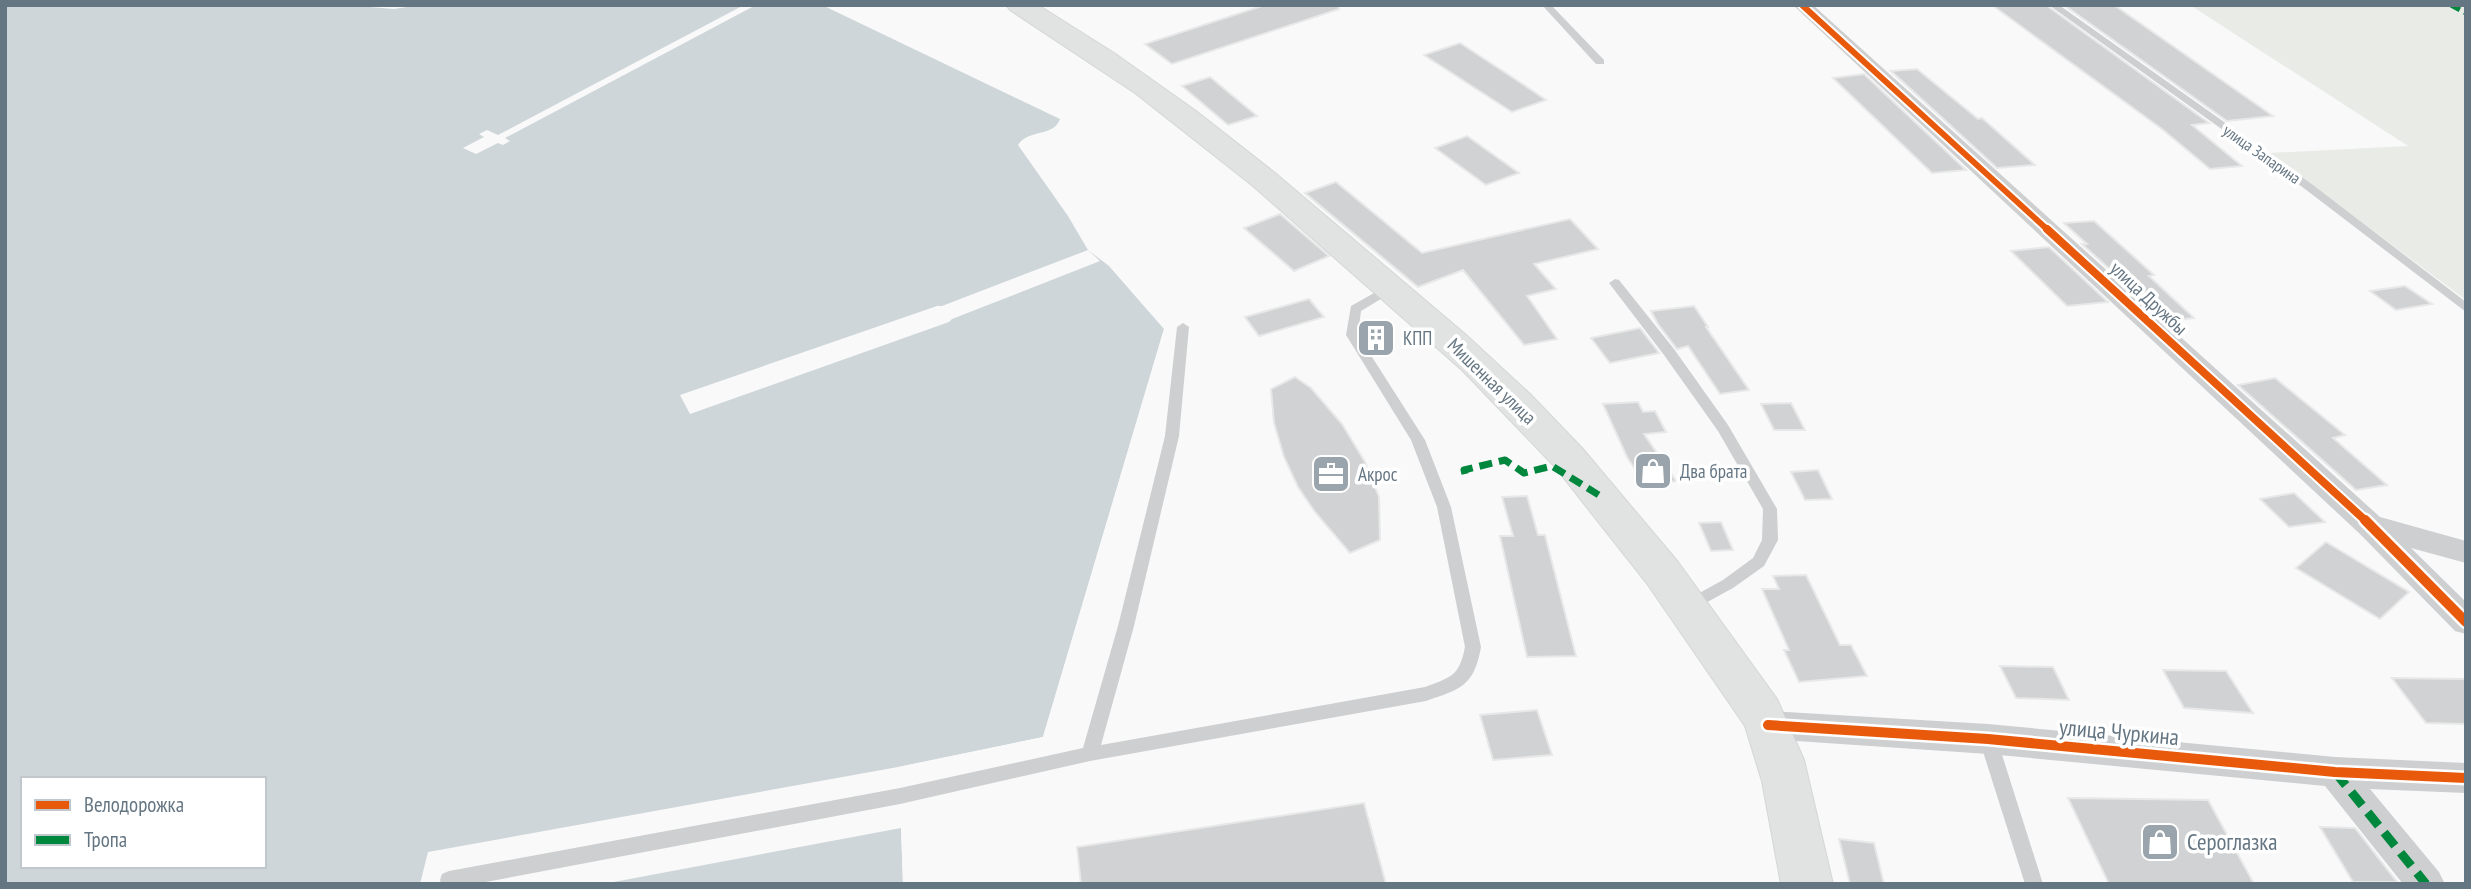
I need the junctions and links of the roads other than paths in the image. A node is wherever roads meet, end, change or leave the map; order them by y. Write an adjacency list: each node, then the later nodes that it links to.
1 (1019, 5): 7 (main road, Мишенная улица)
2 (1546, 5): 5 (lane)
3 (1802, 5): 10 (street, улица Дружбы)
4 (2053, 5): 8 (lane, улица Запарина)
5 (1600, 62)
6 (1615, 283): 12 (lane)
7 (1390, 288): 12 (main road, Мишенная улица); 16 (lane)
8 (2466, 308)
9 (1183, 327): 16 (lane)
10 (2371, 526): 11 (street); 13 (street, улица Дружбы)
11 (2466, 552)
12 (1688, 607): 14 (main road, Мишенная улица)
13 (2466, 622)
14 (1768, 725): 15 (street, улица Чуркина); 20 (main road, Мишенная улица)
15 (1989, 739): 17 (street, улица Чуркина); 21 (lane)
16 (1090, 754): 19 (lane)
17 (2335, 772): 18 (street, улица Чуркина); 22 (street)
18 (2466, 778)
19 (449, 880)
20 (1807, 884)
21 (2034, 884)
22 (2426, 884)

